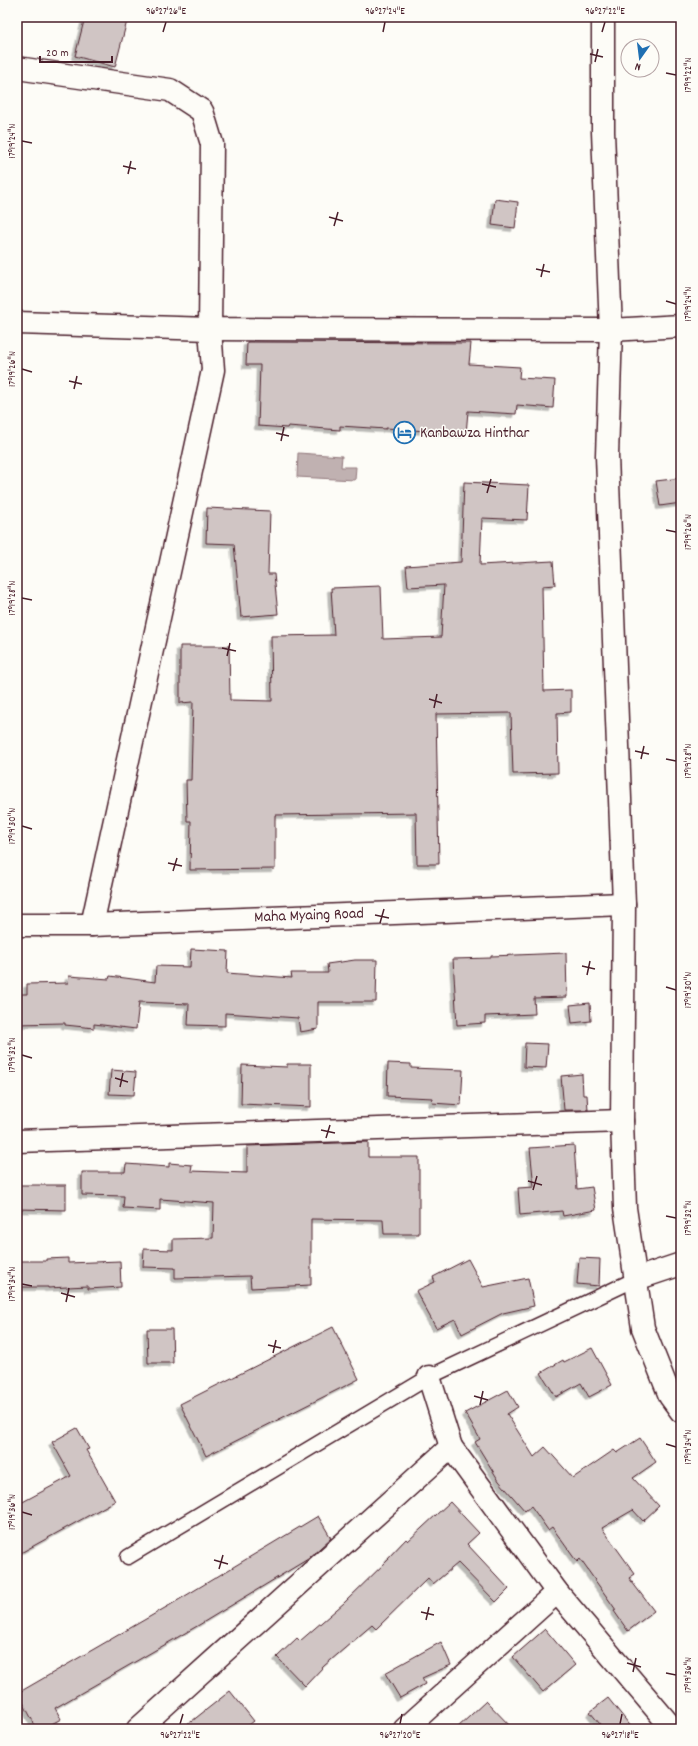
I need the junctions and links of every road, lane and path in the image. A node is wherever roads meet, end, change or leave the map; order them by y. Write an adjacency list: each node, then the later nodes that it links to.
1 (603, 17): 6 (street)
2 (17, 68): 5 (street)
3 (17, 323): 5 (street)
4 (681, 326): 6 (street)
5 (210, 329): 6 (street); 9 (street)
6 (611, 330): 7 (street)
7 (624, 904): 9 (street, Maha Myaing Road); 10 (street)
8 (17, 925): 9 (street, Maha Myaing Road)
9 (92, 925)
10 (622, 1121): 11 (street); 13 (street)
11 (17, 1141)
12 (681, 1264): 13 (street)
13 (636, 1279): 14 (lane); 15 (street)
14 (429, 1376): 16 (street); 17 (lane)
15 (681, 1411)
16 (451, 1447): 18 (street); 19 (street)
17 (128, 1558)
18 (558, 1592): 20 (street); 21 (street)
19 (138, 1729)
20 (406, 1729)
21 (673, 1729)

